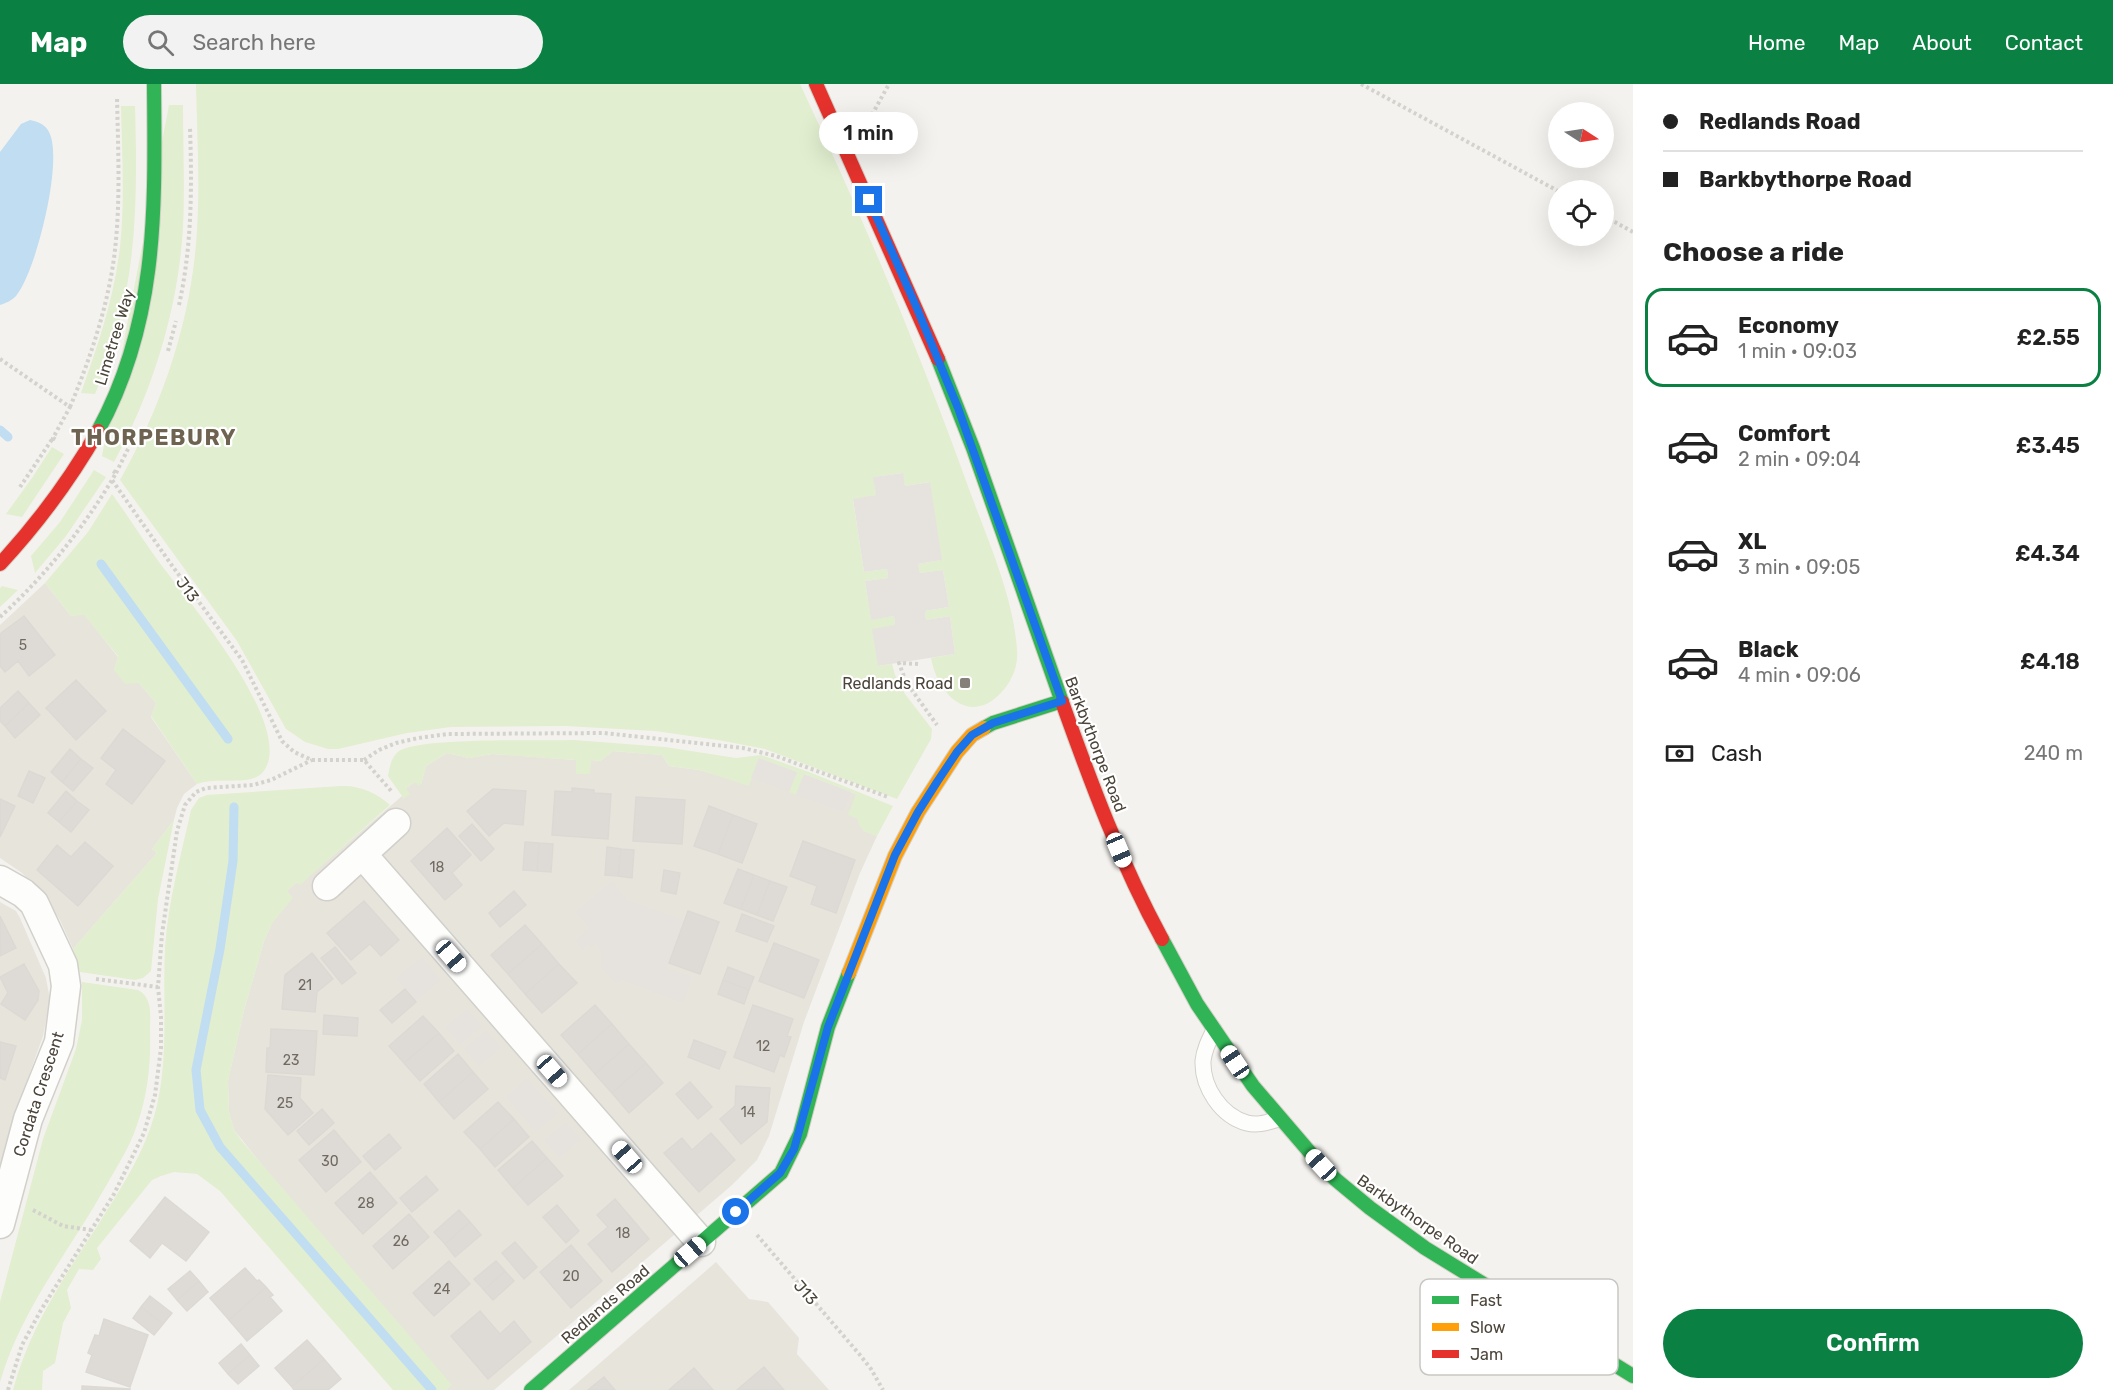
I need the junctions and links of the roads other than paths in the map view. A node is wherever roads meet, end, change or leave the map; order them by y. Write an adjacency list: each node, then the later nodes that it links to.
1 (154, 84): 3 (street, Limetree Way)
2 (816, 84): 4 (street, Barkbythorpe Road)
3 (0, 564)
4 (1062, 701): 9 (street, Barkbythorpe Road); 12 (street, Redlands Road)
5 (398, 812): 6 (street)
6 (362, 854): 8 (street); 12 (street)
7 (0, 880): 11 (street, Cordata Crescent)
8 (327, 886)
9 (1214, 1030): 10 (street, Barkbythorpe Road); 10 (lane)
10 (1279, 1119): 13 (street, Barkbythorpe Road)
11 (3, 1210)
12 (701, 1242): 16 (street, Redlands Road)
13 (1474, 1279)
14 (1618, 1367): 15 (street, Barkbythorpe Road)
15 (1633, 1376)
16 (531, 1390)

